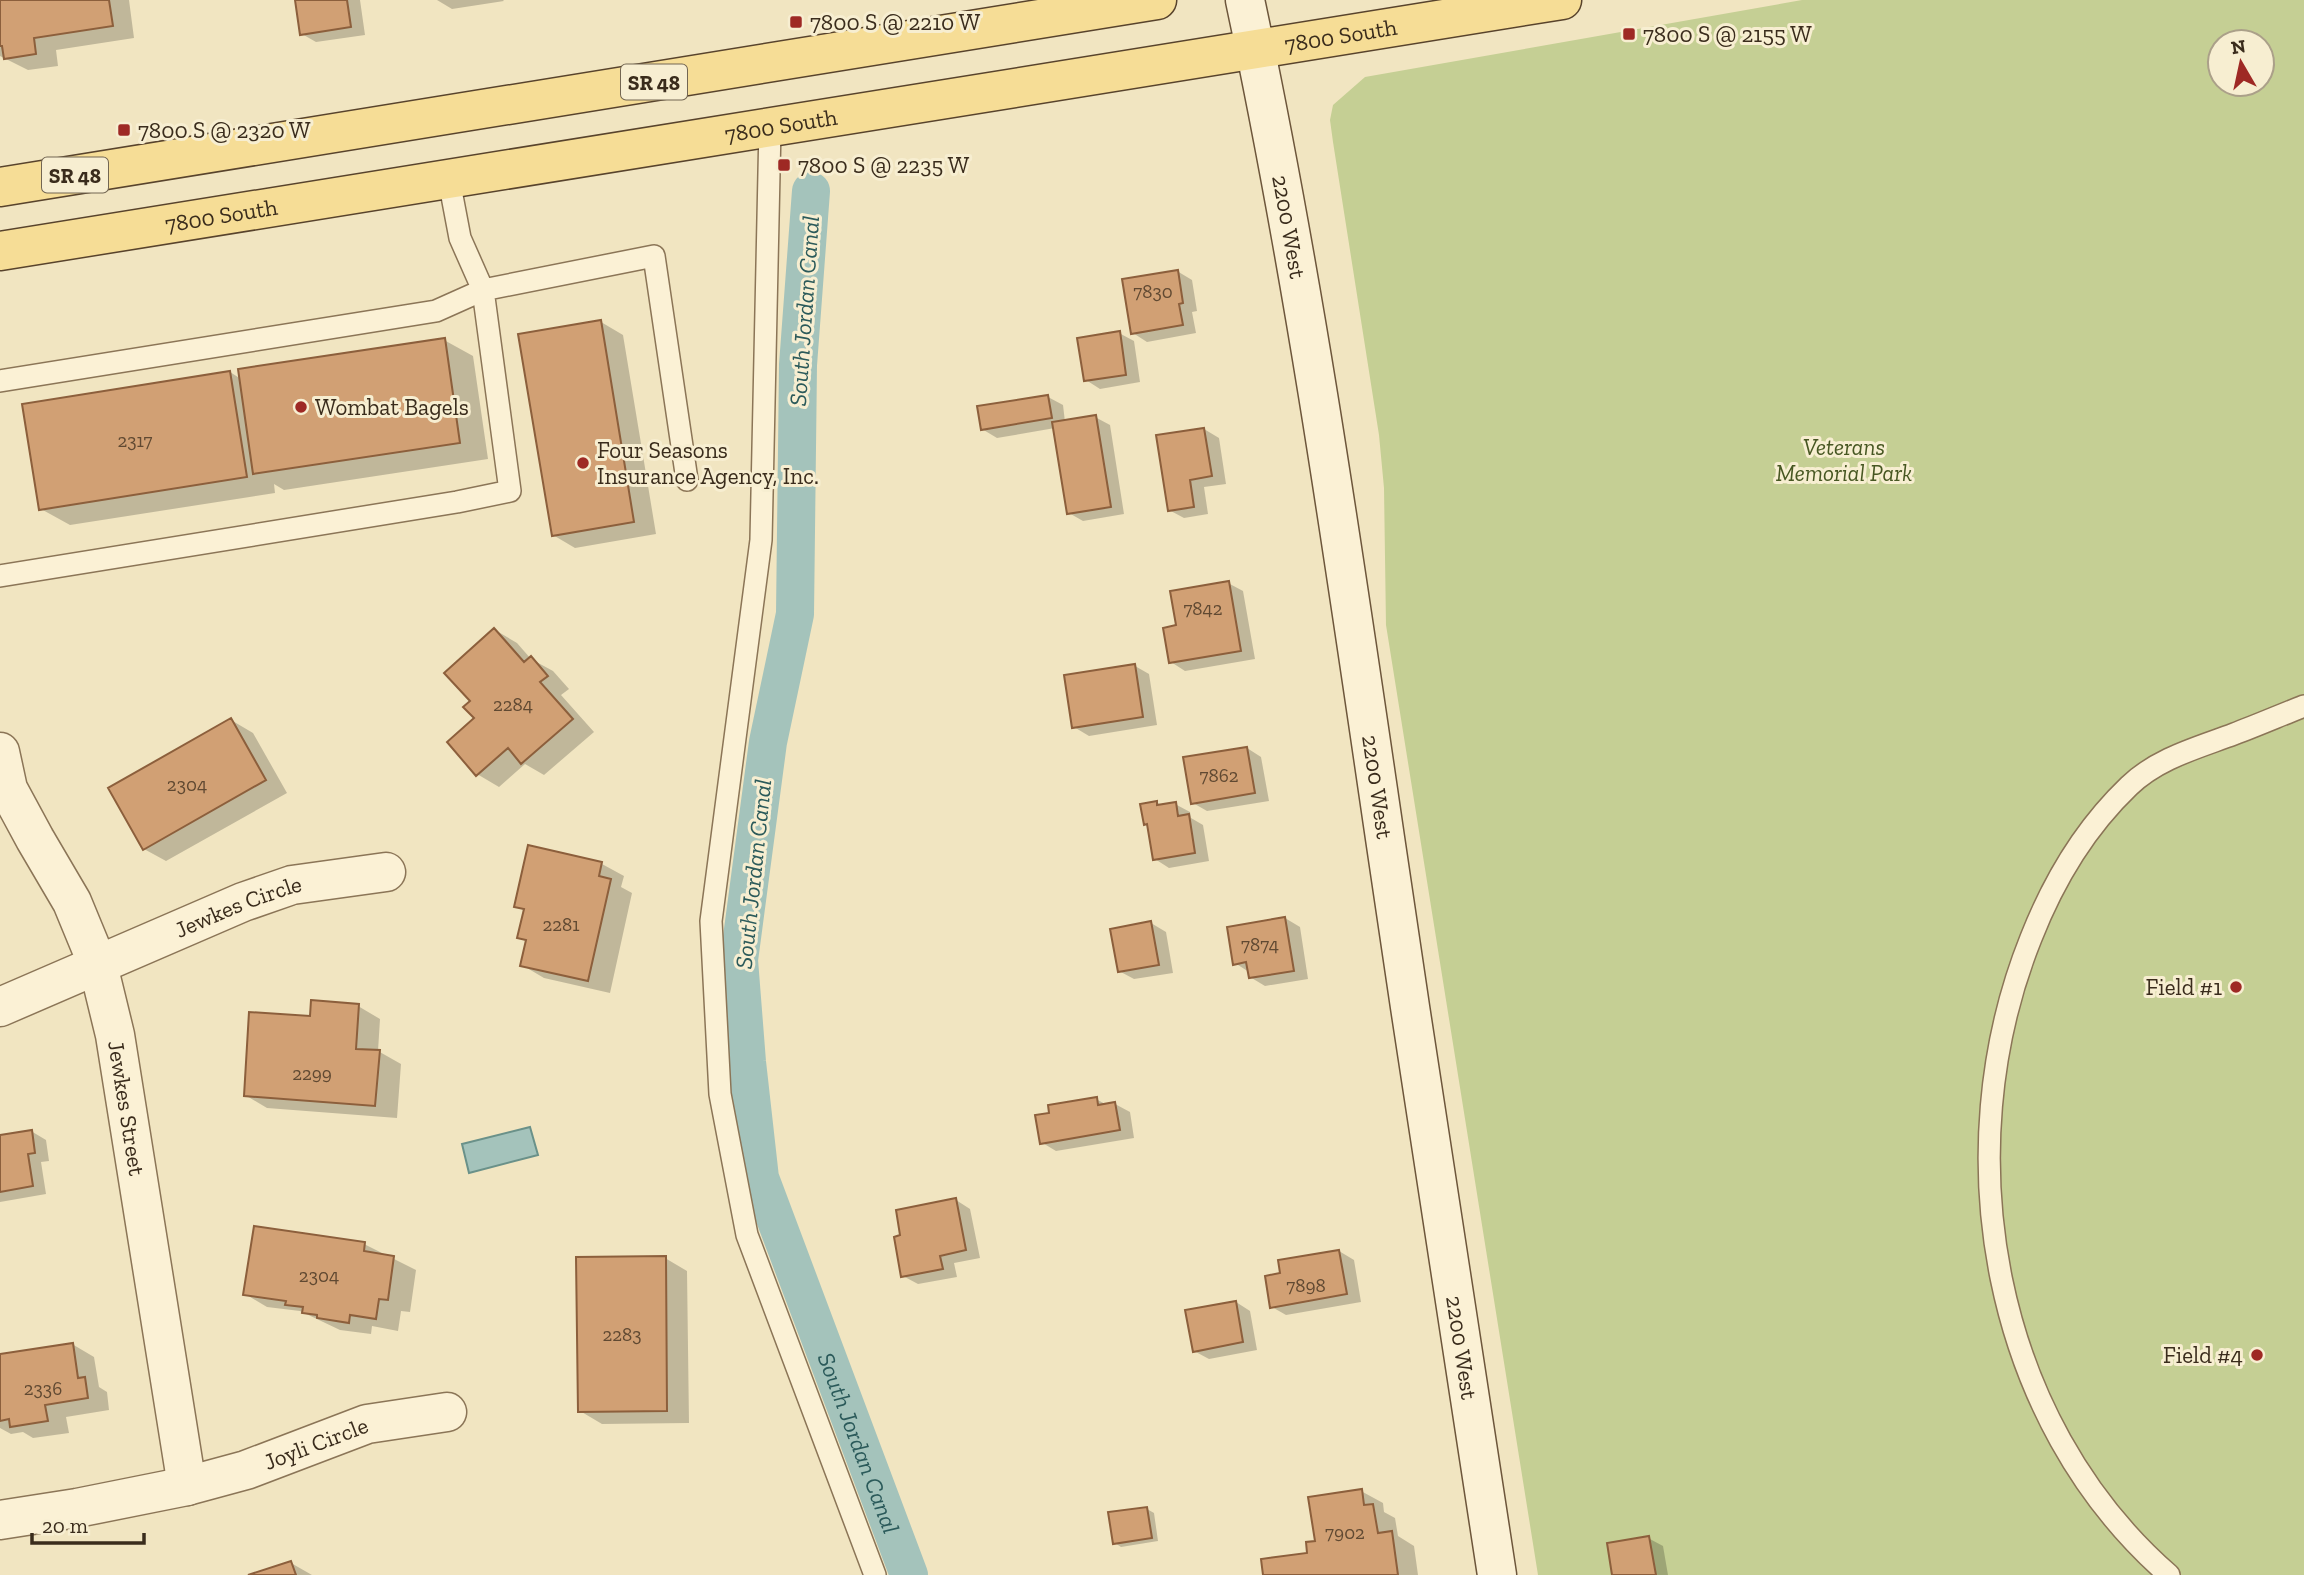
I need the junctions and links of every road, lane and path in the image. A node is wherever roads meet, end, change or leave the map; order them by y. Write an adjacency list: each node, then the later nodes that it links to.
1 (1157, 0): 7 (main road, SR 48)
2 (1245, 0): 4 (street, 2200 West)
3 (1562, 0): 4 (main road, 7800 South)
4 (1255, 50): 5 (main road, 7800 South); 23 (street, 2200 West)
5 (770, 127): 6 (main road, 7800 South); 22 (lane)
6 (449, 180): 8 (main road, 7800 South); 9 (lane)
7 (0, 187)
8 (0, 251)
9 (483, 290): 10 (lane); 11 (lane); 12 (lane)
10 (0, 381)
11 (687, 480)
12 (0, 576)
13 (2304, 706): 21 (lane)
14 (0, 752): 16 (street, Jewkes Street)
15 (386, 872): 16 (street, Jewkes Circle)
16 (98, 965): 17 (street, Jewkes Circle); 19 (street, Jewkes Street)
17 (0, 1007)
18 (447, 1412): 19 (street, Joyli Circle)
19 (187, 1486): 20 (street, Joyli Circle)
20 (0, 1520)
21 (2167, 1574)
22 (875, 1575)
23 (1497, 1575)

